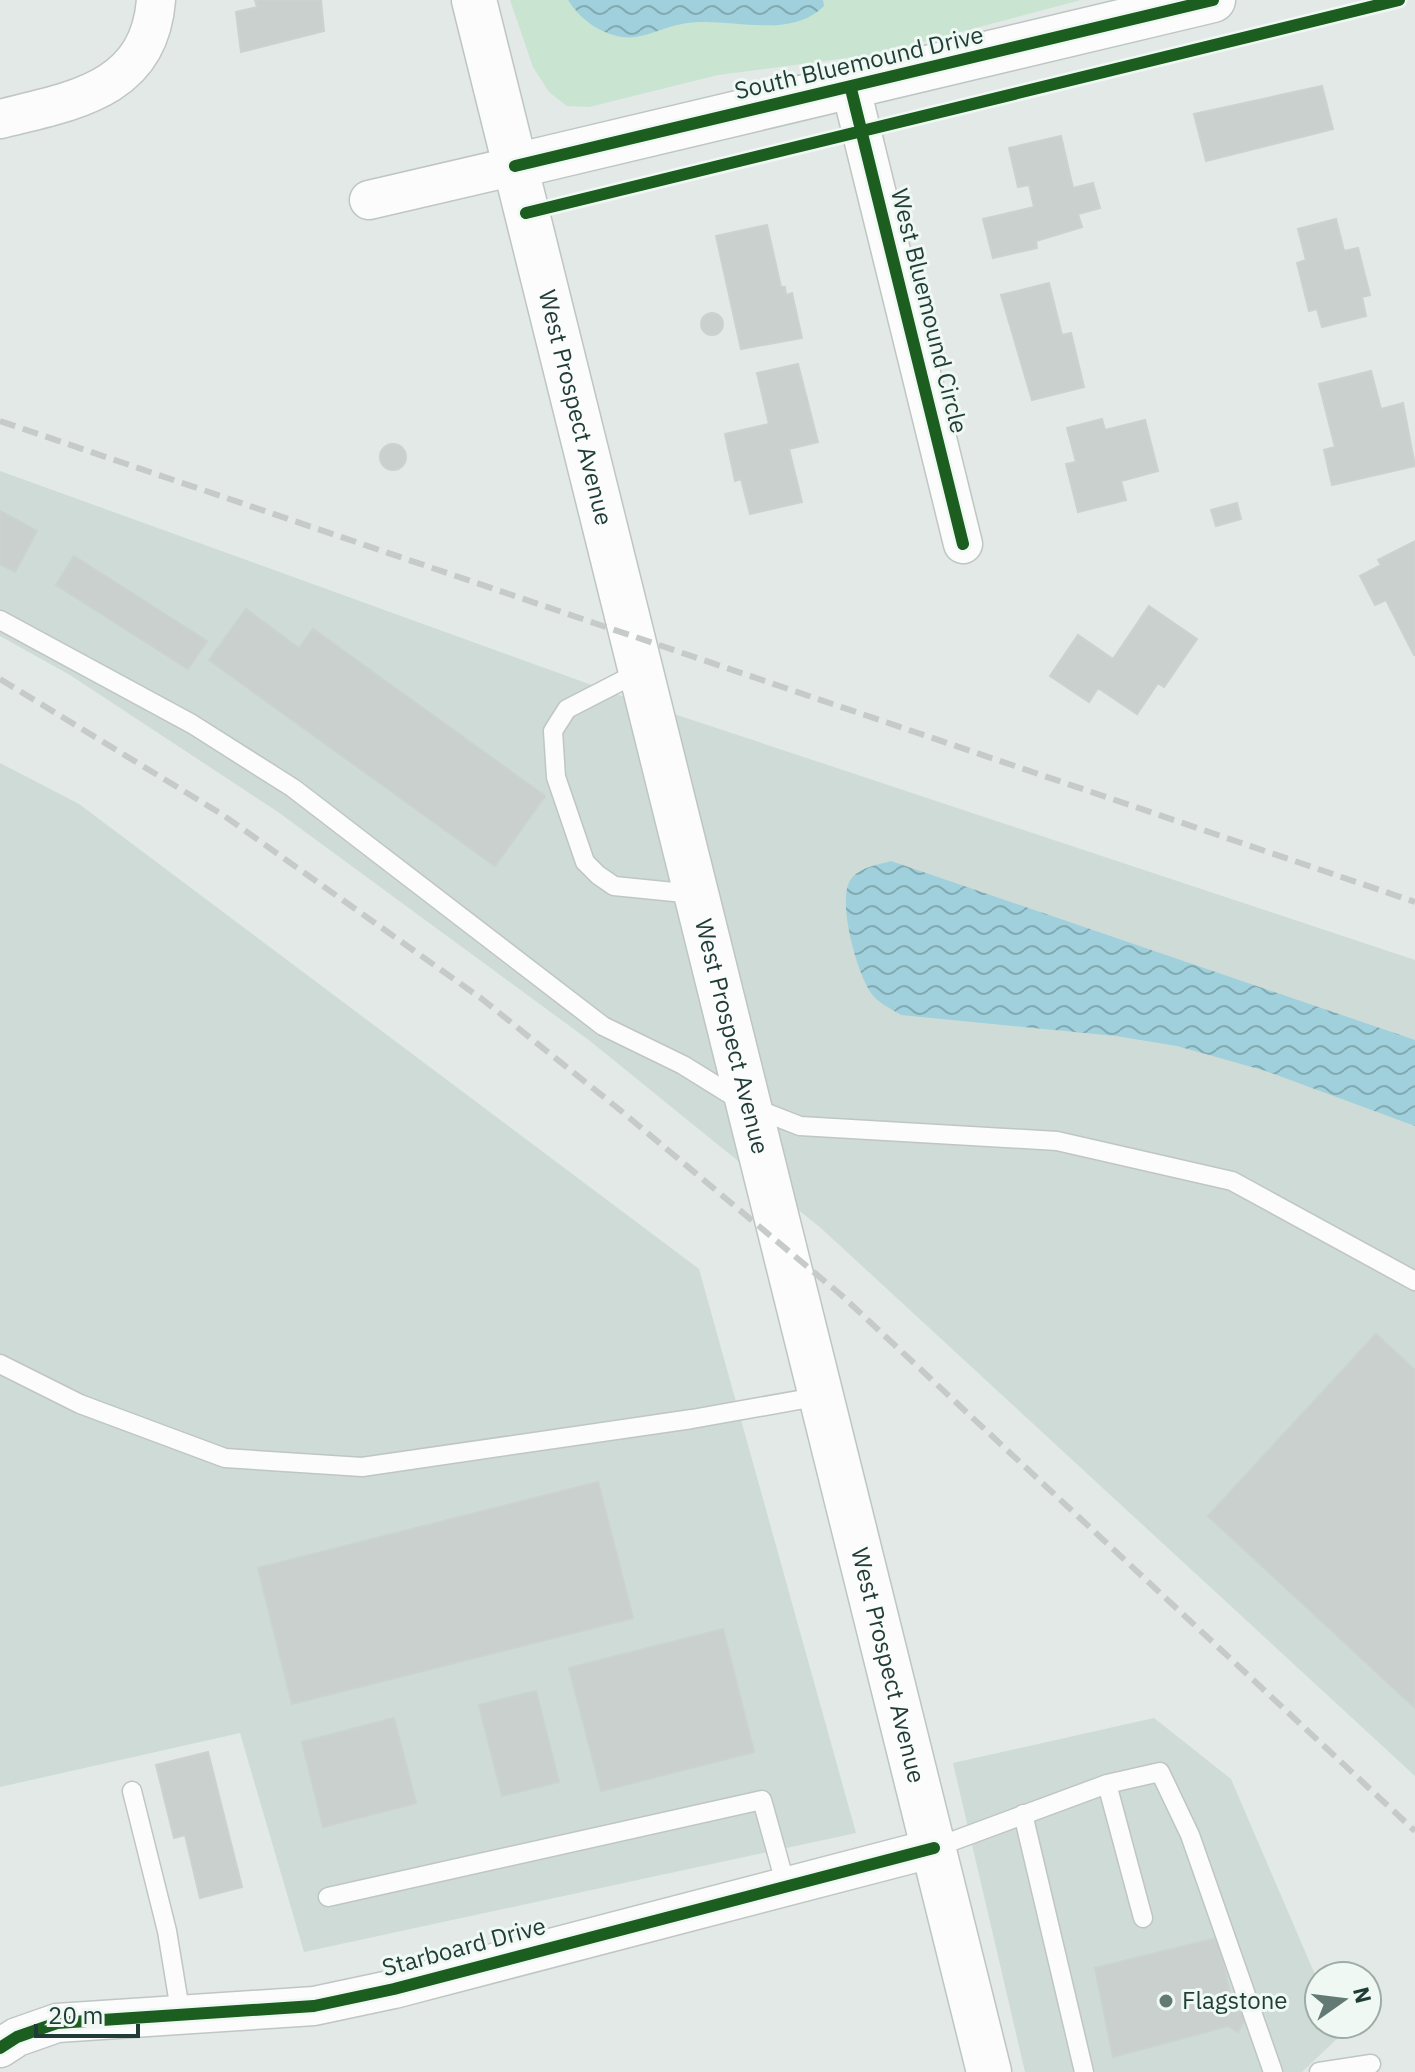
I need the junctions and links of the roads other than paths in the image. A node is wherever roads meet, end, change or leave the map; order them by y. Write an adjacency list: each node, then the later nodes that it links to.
1 (156, 0): 5 (street)
2 (474, 0): 6 (main road, West Prospect Avenue)
3 (1213, 0): 4 (main road, South Bluemound Drive)
4 (851, 89): 6 (main road, South Bluemound Drive); 8 (street, West Bluemound Circle)
5 (0, 119)
6 (515, 166): 7 (street); 10 (main road, West Prospect Avenue)
7 (369, 200)
8 (963, 544)
9 (0, 620): 12 (lane)
10 (639, 672): 11 (main road, West Prospect Avenue); 11 (lane)
11 (695, 894): 12 (main road, West Prospect Avenue)
12 (749, 1106): 13 (lane); 15 (main road, West Prospect Avenue)
13 (1415, 1281)
14 (0, 1364): 15 (lane)
15 (821, 1396): 19 (main road, West Prospect Avenue)
16 (1107, 1784): 18 (lane); 22 (lane); 28 (lane)
17 (132, 1791): 23 (lane)
18 (1023, 1814): 19 (lane); 27 (lane)
19 (934, 1848): 20 (street, Starboard Drive); 26 (main road, West Prospect Avenue)
20 (786, 1886): 21 (lane); 23 (street, Starboard Drive)
21 (328, 1897)
22 (1143, 1918)
23 (181, 2016): 24 (street, Starboard Drive)
24 (0, 2048)
25 (1371, 2064): 29 (lane)
26 (989, 2072)
27 (1084, 2072)
28 (1273, 2072)
29 (1319, 2072)

